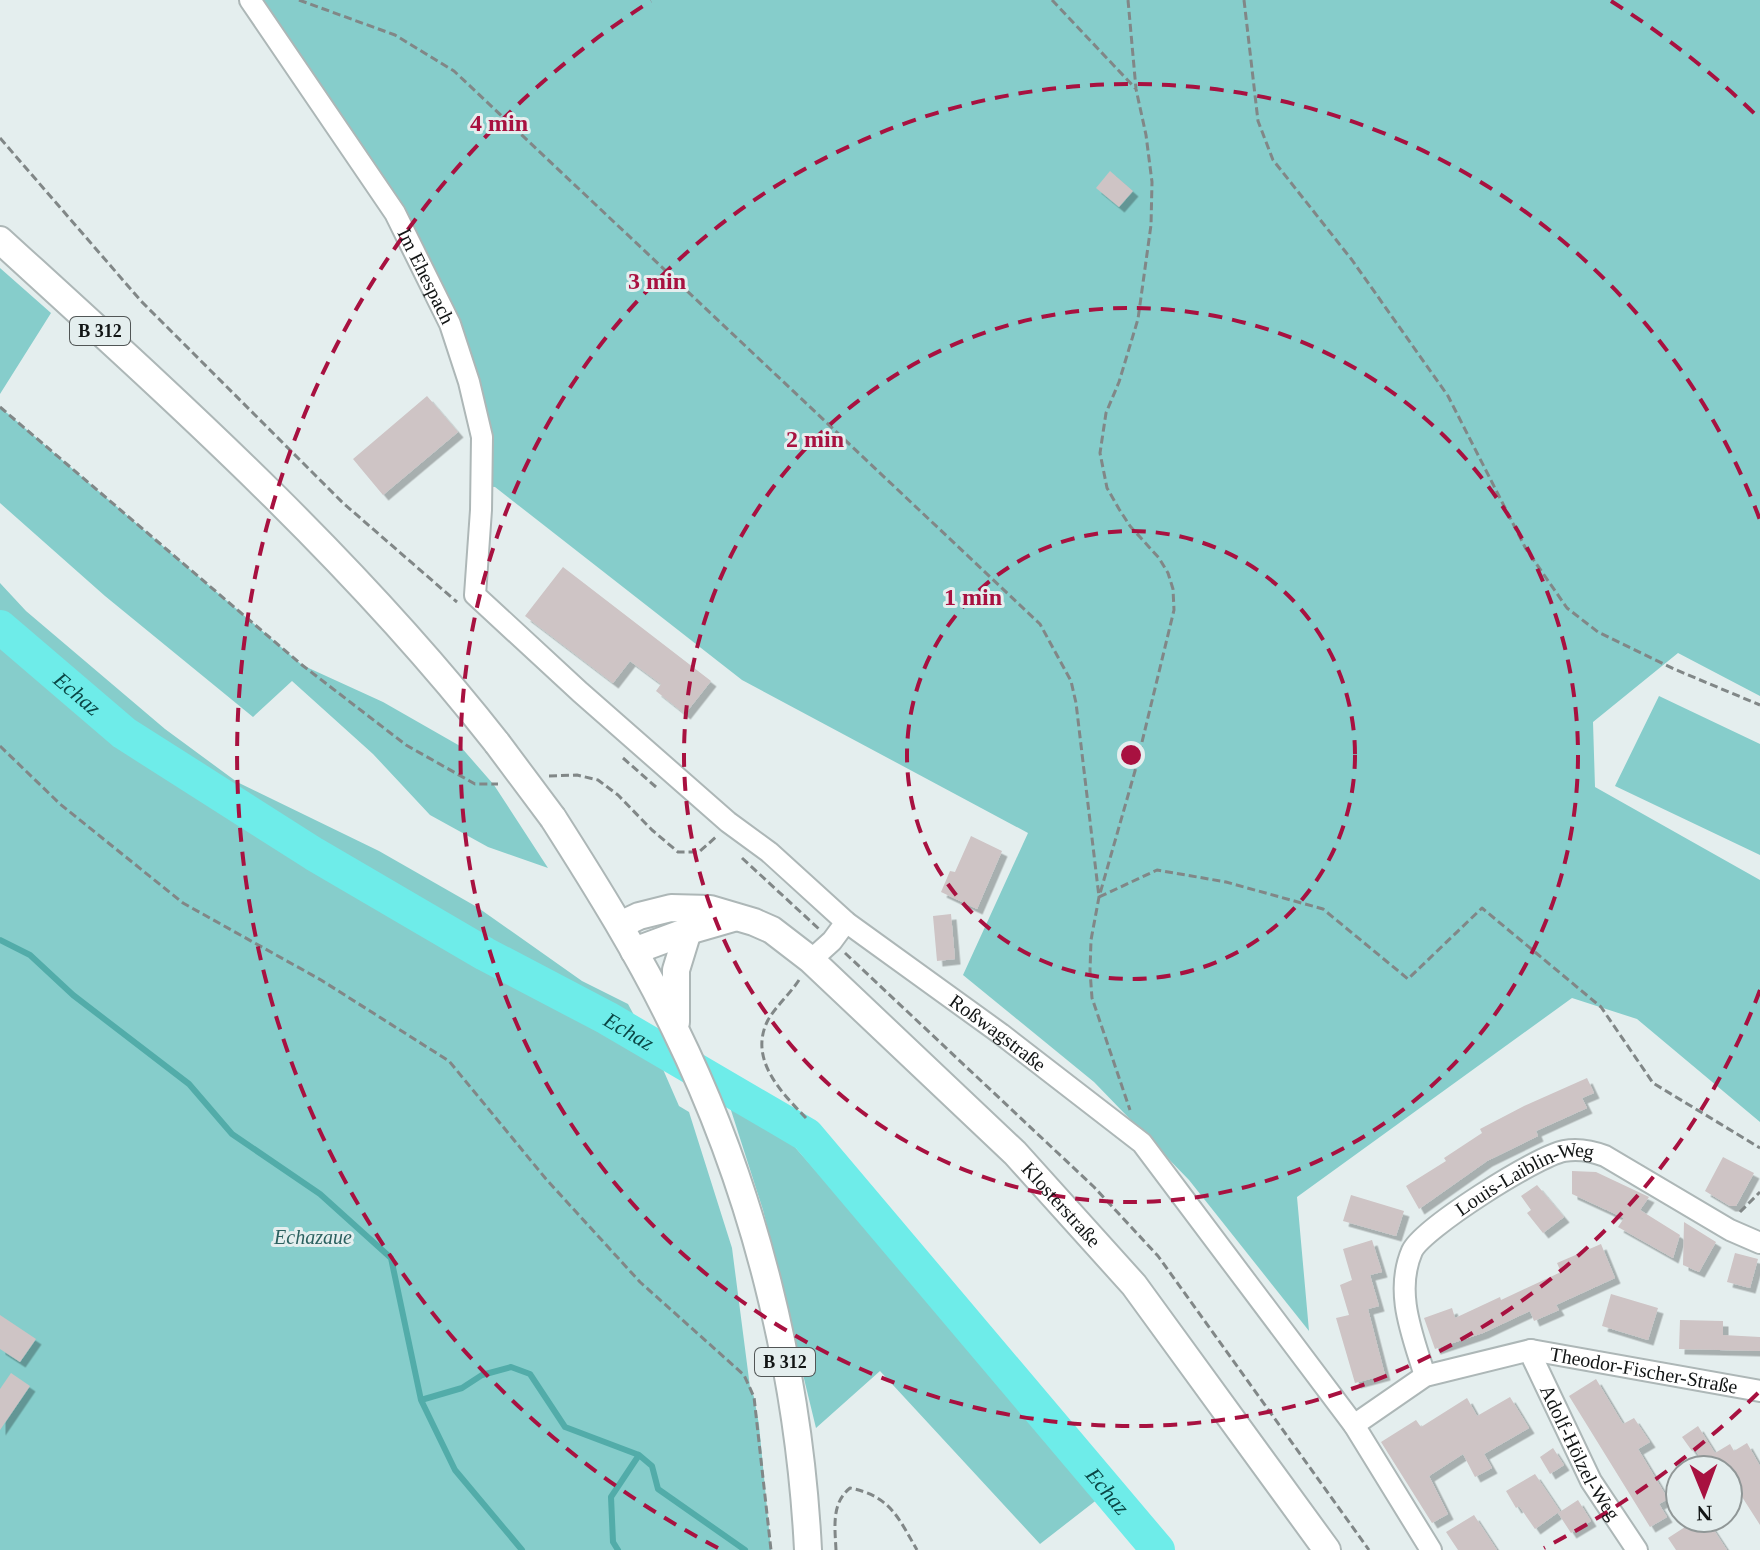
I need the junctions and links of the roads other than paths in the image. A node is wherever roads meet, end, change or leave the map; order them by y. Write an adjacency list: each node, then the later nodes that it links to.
1 (250, 0): 3 (street, Im Ehespach)
2 (0, 240): 6 (main road, B 312, bridge)
3 (475, 595): 5 (street, Roßwagstraße)
4 (736, 918): 6 (main road, Klosterstraße); 7 (main road); 9 (main road, Klosterstraße)
5 (846, 922): 9 (street); 15 (street, Roßwagstraße)
6 (620, 925): 8 (main road, B 312)
7 (688, 931): 8 (main road); 10 (main road)
8 (634, 951): 10 (main road, B 312)
9 (811, 960): 17 (main road, Klosterstraße)
10 (680, 1040): 16 (main road, B 312)
11 (1760, 1243): 13 (street, Louis-Laiblin-Weg)
12 (1531, 1350): 13 (street, Theodor-Fischer-Straße); 14 (street, Theodor-Fischer-Straße); 19 (street, Adolf-Hölzel-Weg)
13 (1425, 1376): 15 (street, Theodor-Fischer-Straße)
14 (1760, 1391)
15 (1354, 1425): 18 (street, Roßwagstraße)
16 (808, 1550)
17 (1327, 1550)
18 (1431, 1550)
19 (1637, 1550)

